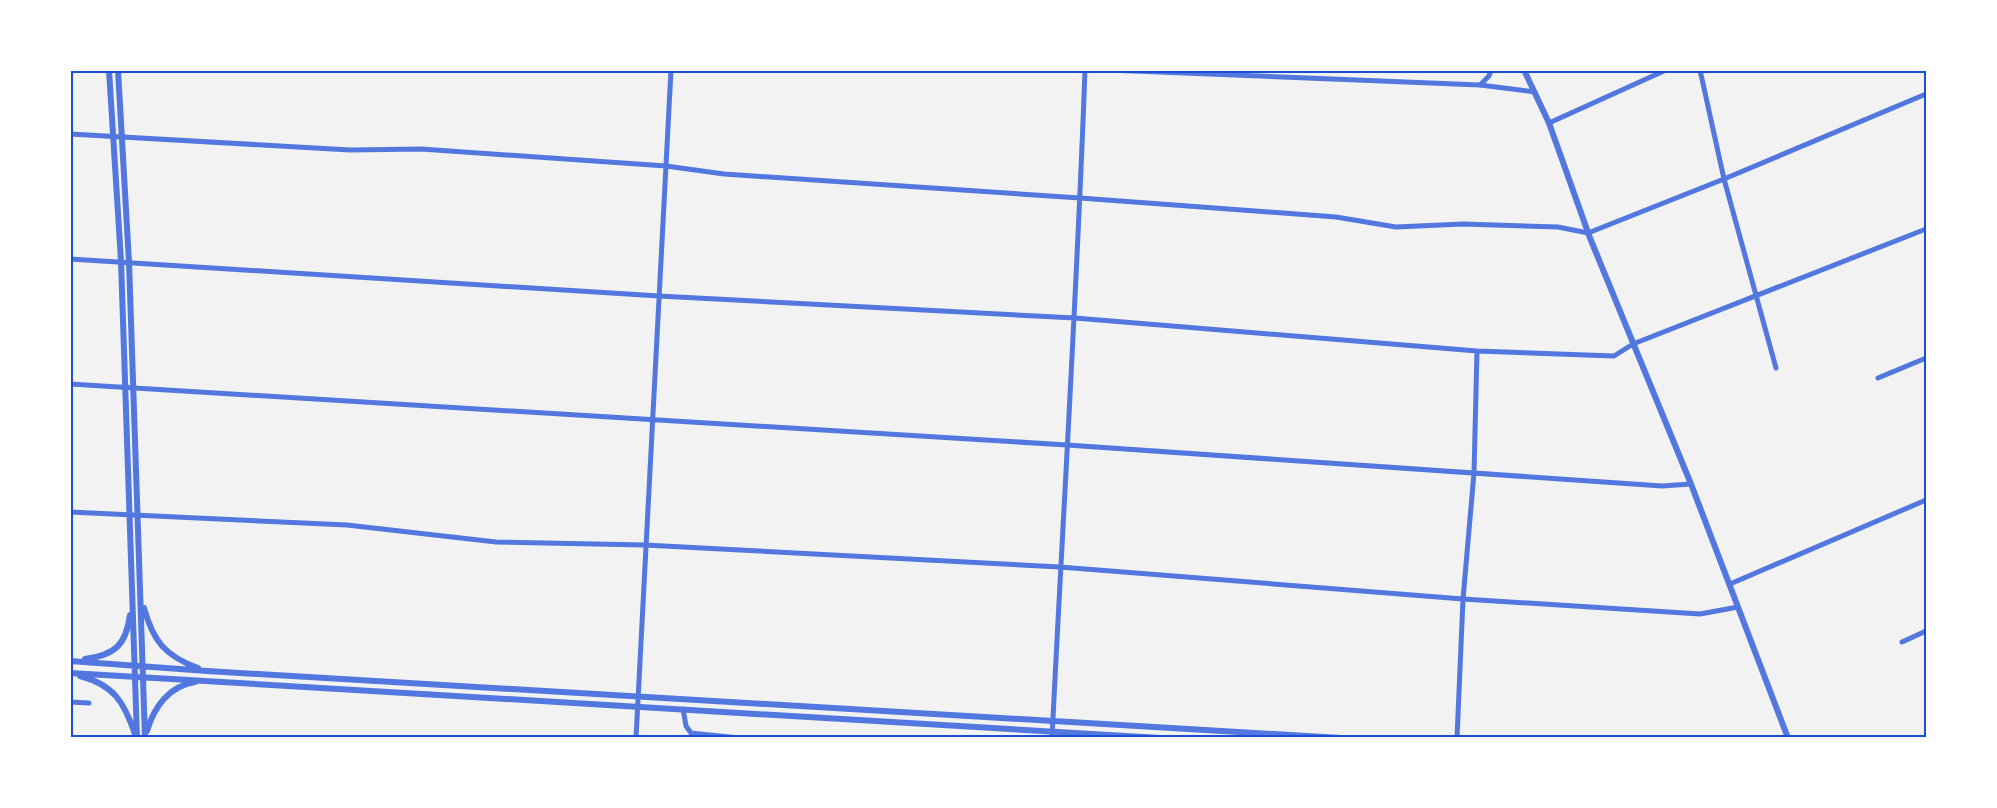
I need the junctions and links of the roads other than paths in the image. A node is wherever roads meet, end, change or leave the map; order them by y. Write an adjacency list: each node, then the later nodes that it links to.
1 (110, 70): 15 (street)
2 (118, 70): 16 (street)
3 (671, 70): 17 (street)
4 (1084, 70): 19 (street)
5 (1108, 70): 10 (street)
6 (1491, 70): 10 (street)
7 (1524, 70): 11 (street)
8 (1666, 70): 13 (street)
9 (1700, 70): 18 (street)
10 (1480, 85): 11 (street)
11 (1535, 92): 13 (street)
12 (1926, 94): 18 (street)
13 (1549, 123): 21 (street)
14 (70, 134): 15 (street)
15 (114, 136): 16 (street); 23 (street)
16 (123, 136): 17 (street); 24 (street)
17 (666, 166): 19 (street); 26 (street)
18 (1724, 179): 21 (street); 25 (street)
19 (1080, 198): 21 (street); 27 (street)
20 (1926, 229): 25 (street)
21 (1588, 233): 28 (street)
22 (70, 259): 23 (street)
23 (121, 261): 24 (street); 34 (street)
24 (129, 261): 26 (street); 35 (street)
25 (1757, 295): 28 (street); 31 (street)
26 (659, 296): 27 (street); 36 (street)
27 (1076, 318): 29 (street); 37 (street)
28 (1633, 344): 29 (street); 39 (street)
29 (1477, 351): 38 (street)
30 (1926, 358): 32 (street)
31 (1776, 368)
32 (1878, 378)
33 (70, 384): 34 (street)
34 (126, 386): 35 (street); 42 (street)
35 (134, 387): 36 (street); 43 (street)
36 (652, 418): 37 (street); 44 (street)
37 (1067, 445): 38 (street); 45 (street)
38 (1474, 473): 39 (street); 48 (street)
39 (1692, 484): 46 (street)
40 (1926, 500): 46 (street)
41 (70, 512): 42 (street)
42 (130, 515): 43 (street); 49 (street)
43 (139, 515): 44 (street); 47 (street)
44 (645, 545): 45 (street); 61 (street)
45 (1060, 567): 48 (street); 66 (street)
46 (1730, 584): 50 (street)
47 (141, 595): 55 (street); 56 (street)
48 (1463, 599): 50 (street); 74 (street)
49 (132, 600): 53 (street); 54 (street)
50 (1738, 607): 75 (street)
51 (1926, 631): 52 (street)
52 (1902, 642)
53 (71, 661): 54 (street)
54 (134, 666): 55 (street); 58 (street)
55 (144, 667): 56 (street); 59 (street)
56 (207, 671): 61 (street)
57 (70, 673): 58 (street); 68 (street)
58 (135, 675): 59 (street); 68 (street)
59 (144, 676): 60 (street); 69 (street)
60 (208, 680): 64 (street); 69 (street)
61 (639, 697): 64 (street); 66 (street)
62 (70, 702): 63 (street)
63 (89, 704)
64 (638, 706): 65 (street); 70 (street)
65 (683, 709): 67 (street); 71 (street)
66 (1053, 720): 67 (street); 73 (street)
67 (1052, 734): 72 (street)
68 (136, 738)
69 (145, 738)
70 (636, 738)
71 (739, 738)
72 (1160, 738)
73 (1341, 738)
74 (1457, 738)
75 (1788, 738)

